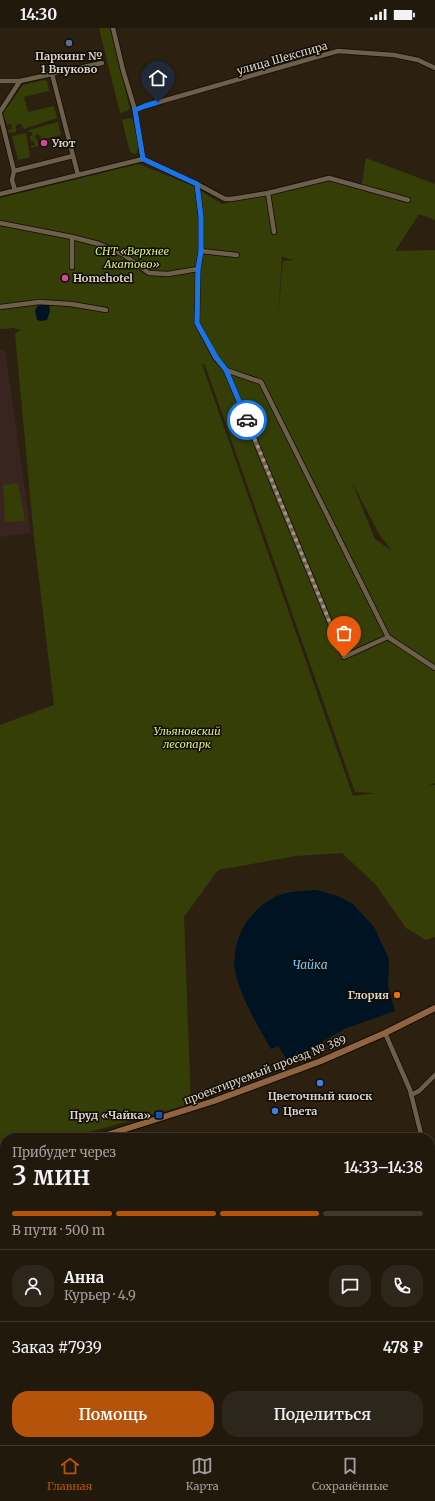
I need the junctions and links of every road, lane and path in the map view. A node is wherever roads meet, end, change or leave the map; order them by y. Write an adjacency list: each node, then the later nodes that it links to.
1 (113, 28): 7 (street)
2 (102, 63): 4 (street)
3 (435, 68): 7 (street, улица Шекспира)
4 (52, 74): 6 (street); 9 (street)
5 (0, 81): 6 (street)
6 (20, 81): 8 (street)
7 (135, 110): 10 (street)
8 (0, 113): 11 (street)
9 (73, 156): 11 (street); 12 (street)
10 (143, 159): 12 (street); 13 (street)
11 (14, 172): 14 (street)
12 (78, 175): 14 (street)
13 (197, 184): 15 (street); 21 (street)
14 (15, 190): 16 (street)
15 (268, 193): 17 (street); 19 (street)
16 (0, 194)
17 (408, 200)
18 (0, 223): 20 (street)
19 (274, 232)
20 (72, 237): 23 (street); 24 (street)
21 (201, 251): 22 (street); 24 (street)
22 (237, 255)
23 (72, 267)
24 (198, 269): 27 (street)
25 (0, 307): 26 (street)
26 (106, 310)
27 (226, 370): 28 (street); 28 (street)
28 (388, 637): 29 (street)
29 (435, 668)
30 (435, 1008): 31 (main road, проектируемый проезд № 389)
31 (385, 1033): 33 (street); 34 (main road, проектируемый проезд № 389)
32 (435, 1074): 33 (street)
33 (411, 1095): 35 (street)
34 (113, 1133)
35 (421, 1133)

